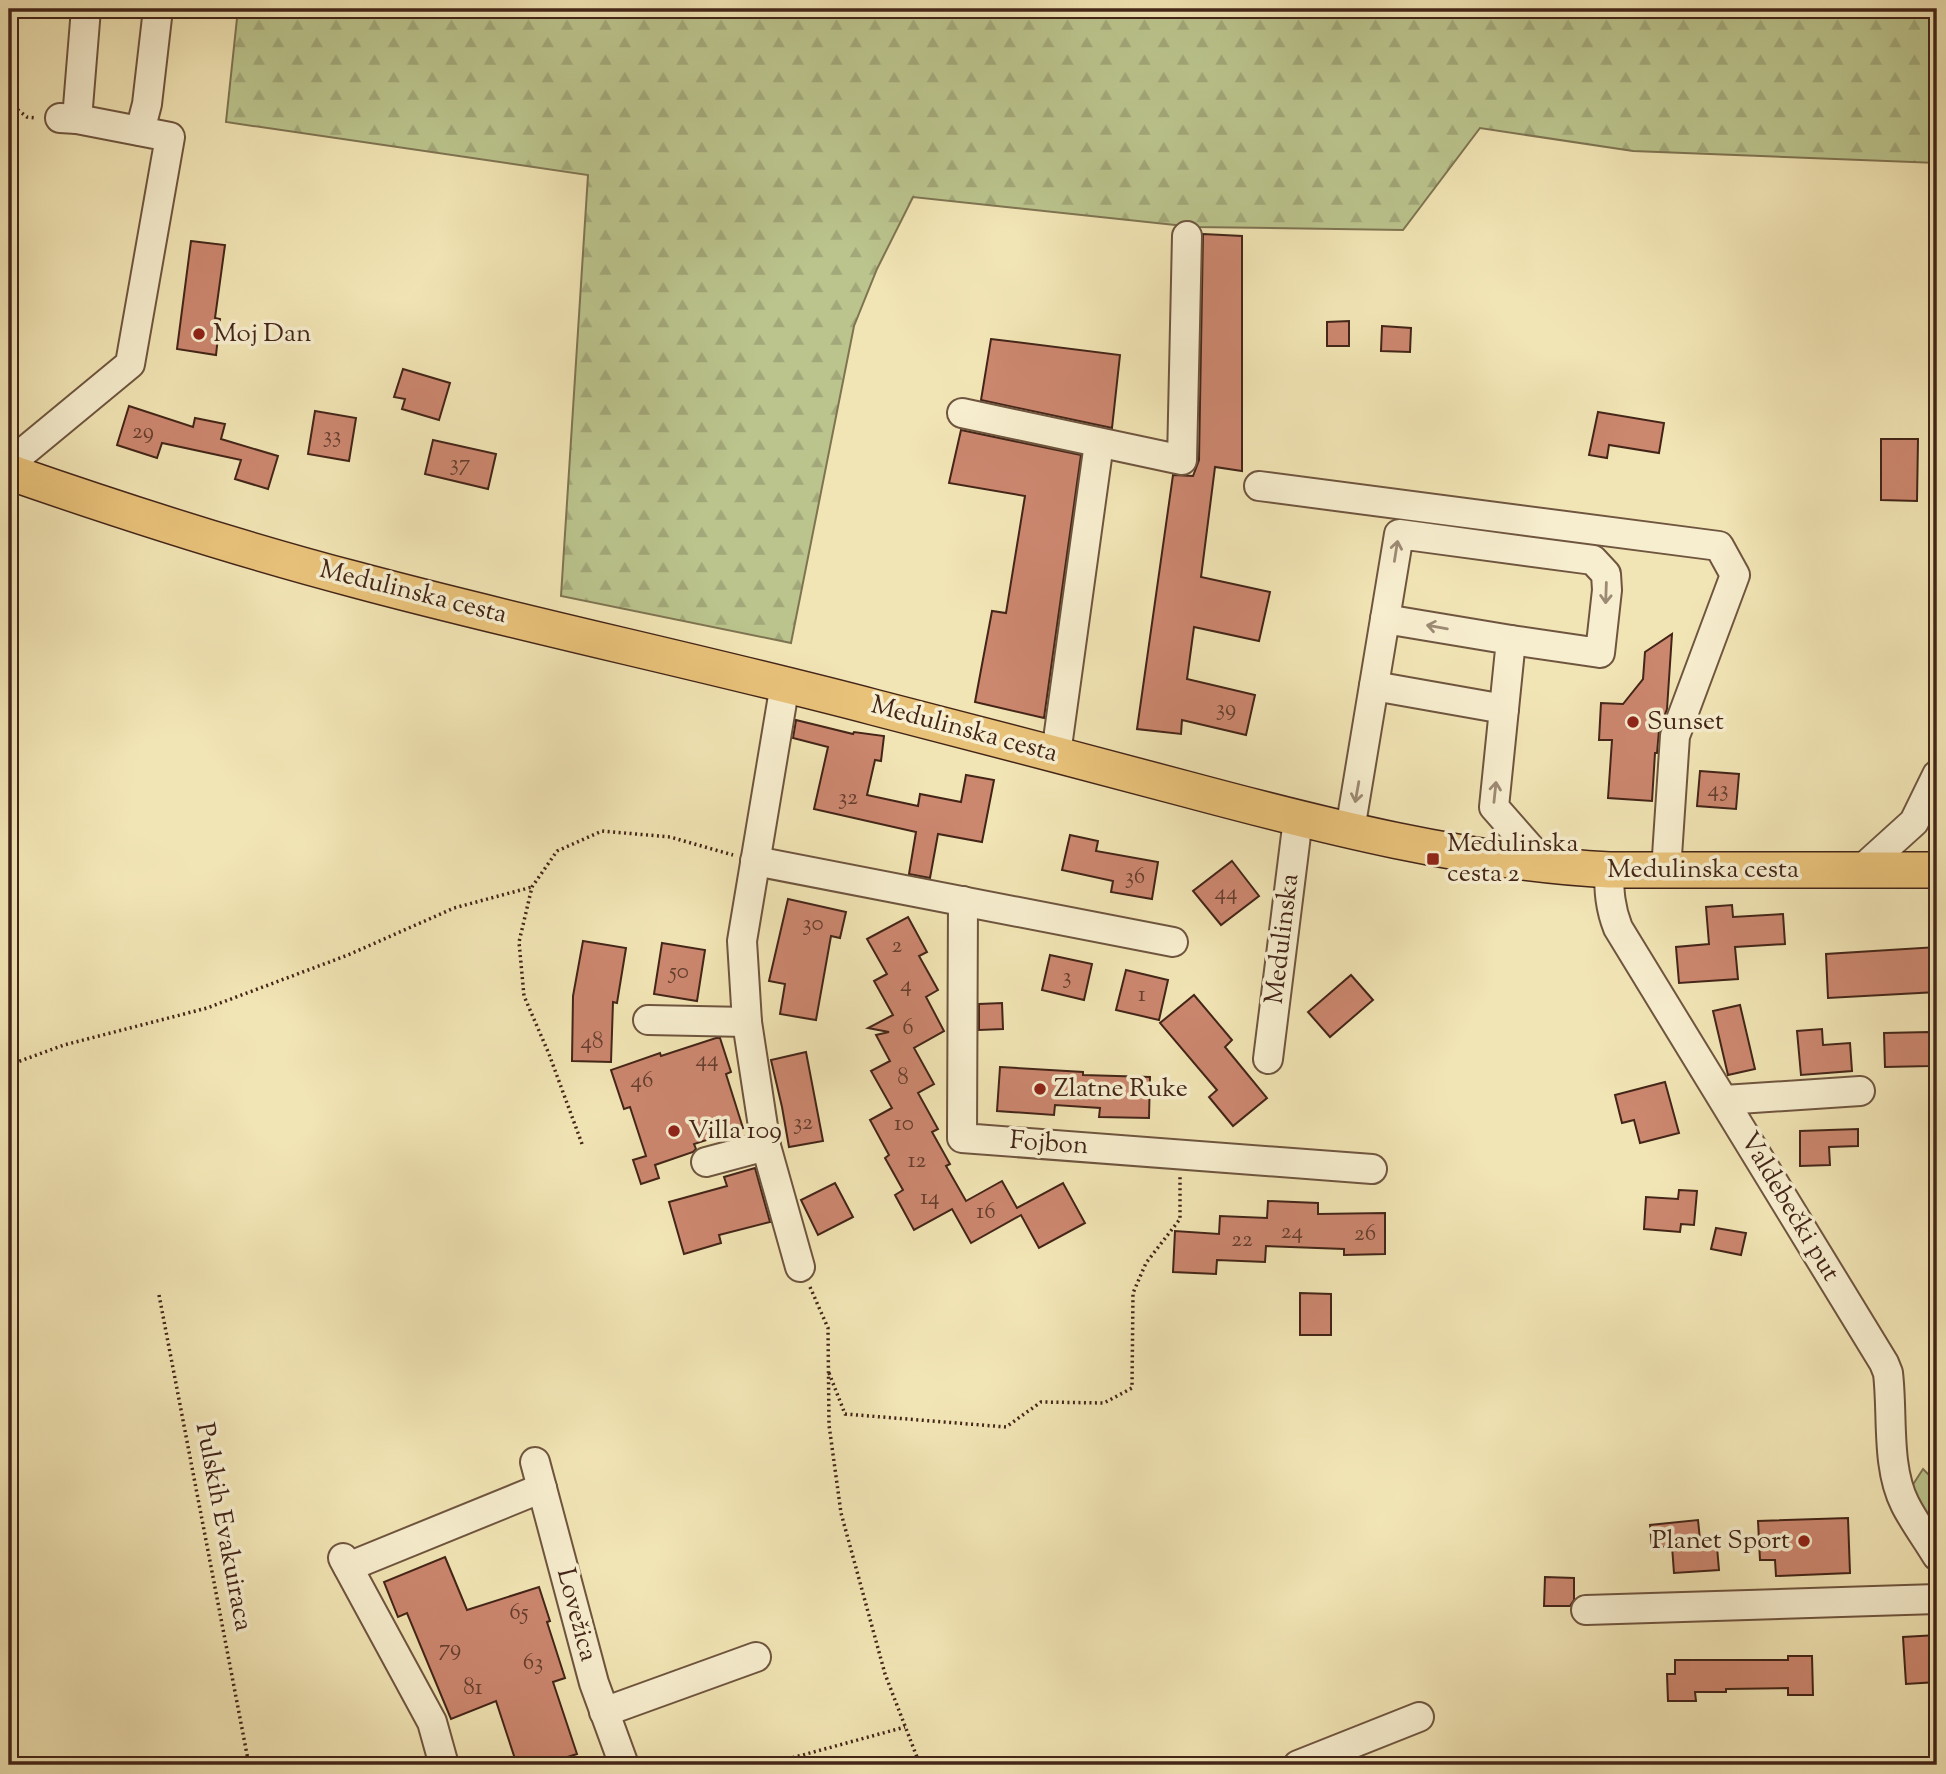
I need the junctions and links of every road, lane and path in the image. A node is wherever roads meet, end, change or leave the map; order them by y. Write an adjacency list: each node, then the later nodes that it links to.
1 (86, 9): 4 (street)
2 (158, 9): 5 (street)
3 (9, 103): 4 (path)
4 (69, 118): 5 (street)
5 (140, 131): 9 (street)
6 (1187, 236): 8 (street)
7 (962, 413): 8 (street)
8 (1099, 443): 17 (street)
9 (9, 464)
10 (9, 472): 14 (main road, Medulinska cesta)
11 (1259, 486): 26 (street)
12 (1385, 619): 13 (street, one-way to 12); 13 (street, one-way to 13); 15 (street)
13 (1511, 640): 16 (street)
14 (785, 684): 17 (main road, Medulinska cesta); 21 (street)
15 (1374, 686): 16 (street); 20 (street, one-way to 20)
16 (1504, 709): 22 (street, one-way to 16)
17 (1056, 754): 19 (main road, Medulinska cesta)
18 (1937, 775): 24 (street)
19 (1298, 819): 20 (main road, Medulinska cesta); 32 (street, Medulinska)
20 (1350, 830): 22 (main road, Medulinska cesta)
21 (755, 861): 27 (path); 28 (street); 31 (street)
22 (1545, 865): 23 (main road, Medulinska cesta)
23 (1609, 870): 26 (main road, Medulinska cesta); 35 (street, Valdebečki put)
24 (1861, 870): 25 (main road, Medulinska cesta); 26 (main road, Medulinska cesta)
25 (1937, 870)
26 (1666, 871)
27 (532, 887): 33 (path); 36 (path)
28 (963, 901): 29 (street); 38 (street, Fojbon)
29 (1172, 942)
30 (648, 1020): 31 (street)
31 (747, 1022): 37 (street)
32 (1268, 1059)
33 (9, 1065)
34 (1860, 1091): 35 (street)
35 (1724, 1100): 44 (street, Valdebečki put)
36 (582, 1144)
37 (766, 1146): 39 (street); 41 (street)
38 (1180, 1154): 40 (street, Fojbon); 43 (path)
39 (706, 1162)
40 (1372, 1169)
41 (800, 1267): 43 (path)
42 (159, 1295): 51 (path, Pulskih Evakuiraca)
43 (829, 1373): 50 (path)
44 (1937, 1556)
45 (1937, 1599): 46 (street)
46 (1586, 1610)
47 (756, 1657): 48 (street)
48 (604, 1712): 52 (street, Lovežica); 53 (street, Lovežica)
49 (1419, 1717): 56 (street)
50 (905, 1727): 54 (path); 55 (path)
51 (249, 1765)
52 (444, 1765)
53 (624, 1765)
54 (766, 1765)
55 (920, 1765)
56 (1298, 1765)

